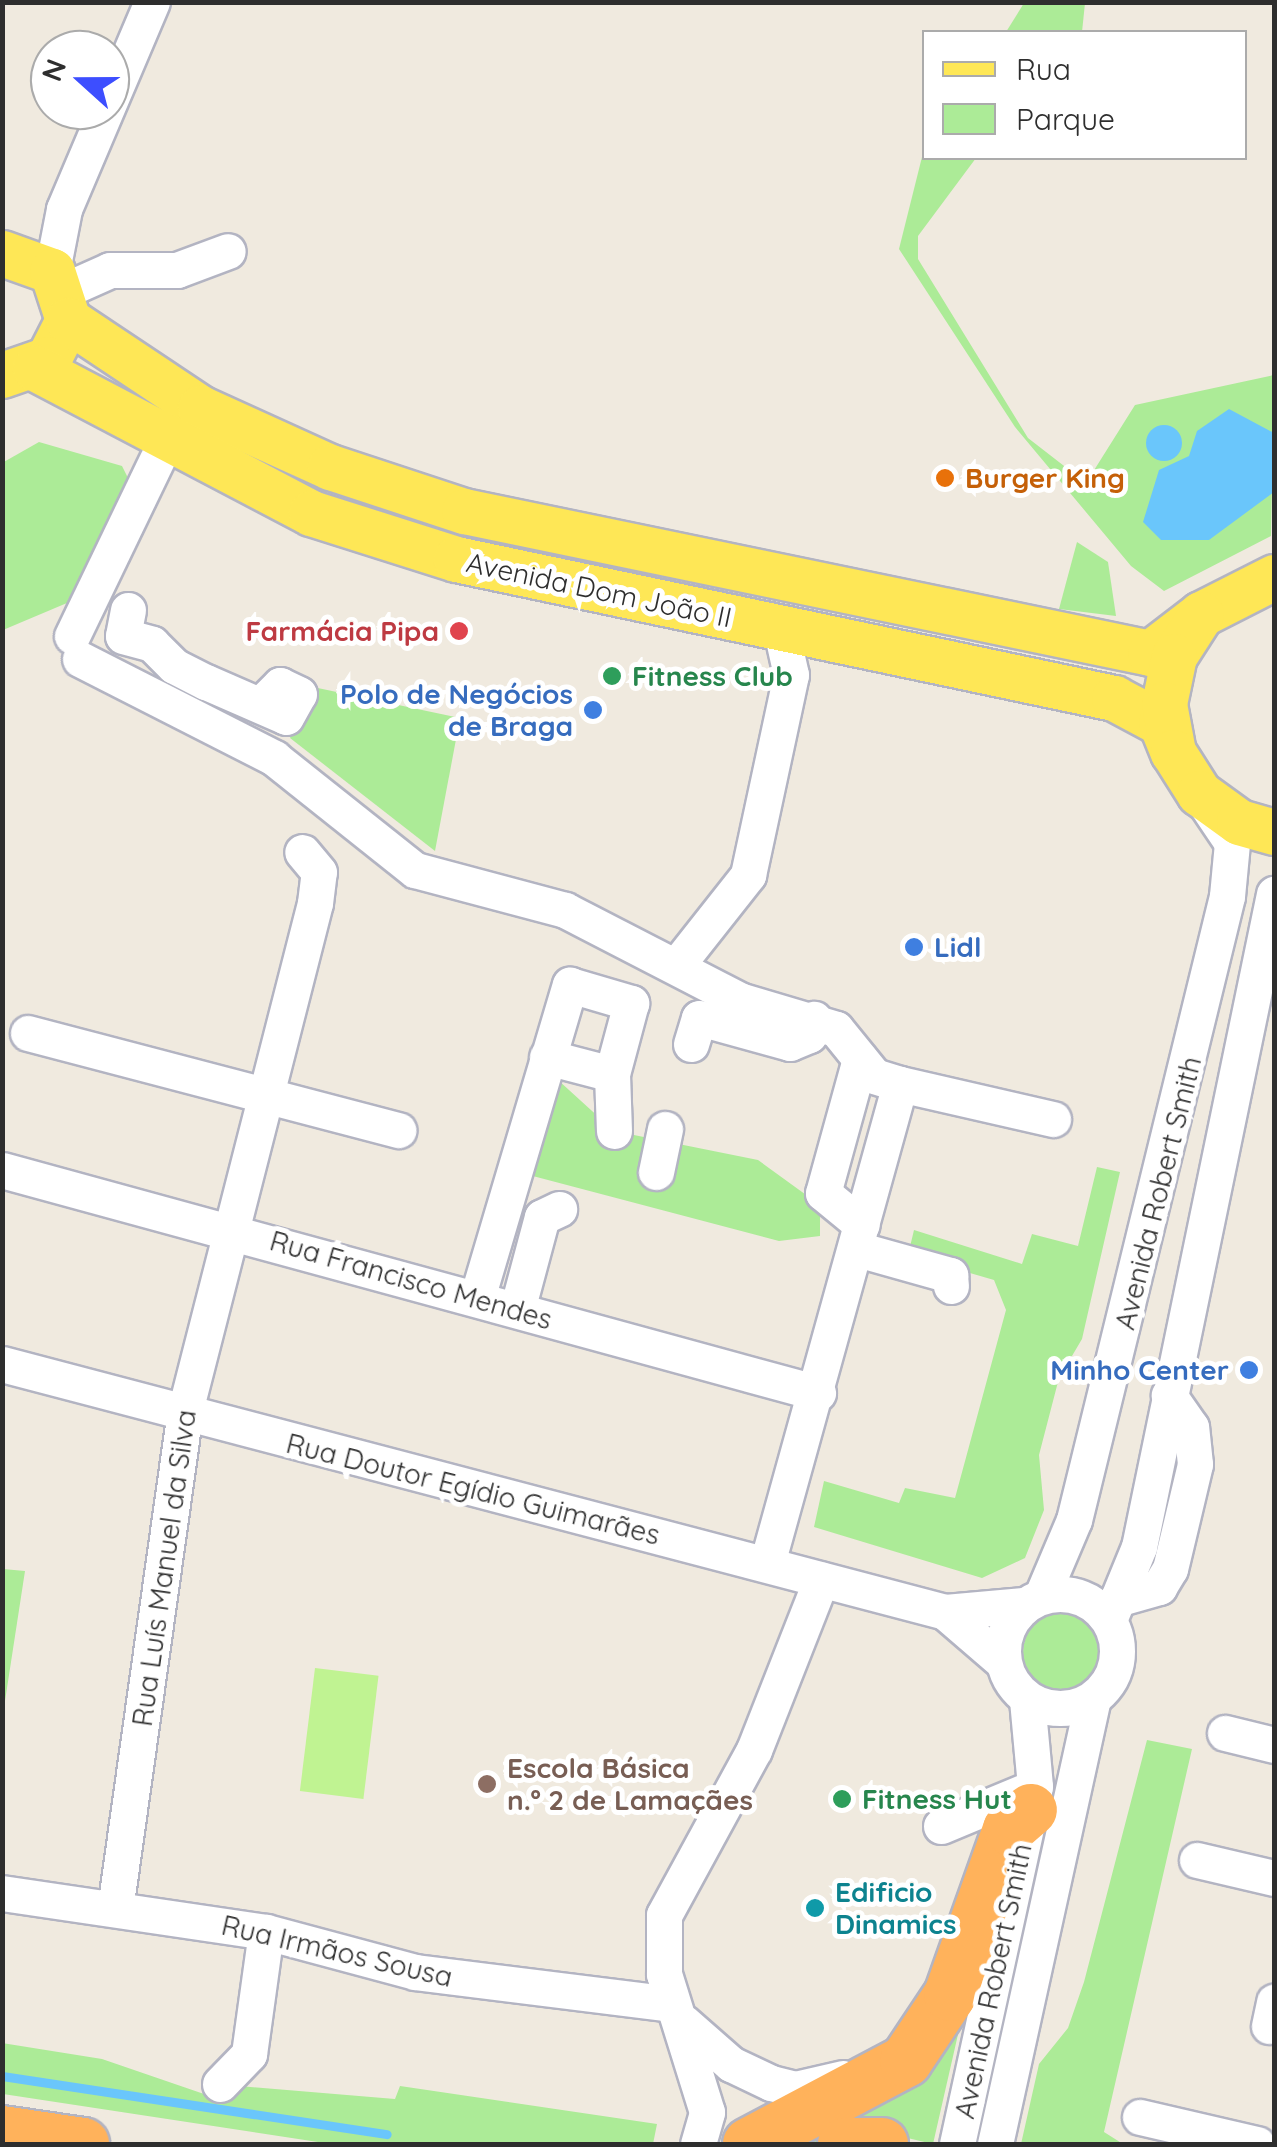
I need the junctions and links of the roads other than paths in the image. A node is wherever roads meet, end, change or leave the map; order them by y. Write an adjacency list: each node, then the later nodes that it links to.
1 (158, 9): 3 (street)
2 (228, 251): 3 (street)
3 (42, 278): 4 (main road, Avenida Dom João II); 8 (main road, Avenida Dom João II)
4 (19, 372): 9 (main road, Avenida Dom João II)
5 (158, 459): 16 (street)
6 (1264, 579): 8 (main road, Avenida Dom João II)
7 (128, 610): 10 (street)
8 (1201, 614): 11 (main road)
9 (795, 647): 11 (main road, Avenida Dom João II); 16 (street)
10 (260, 705)
11 (1173, 752): 12 (main road, Avenida Dom João II)
12 (1199, 793): 13 (main road); 42 (street, Avenida Robert Smith)
13 (1274, 832)
14 (302, 852): 24 (street, Rua Luís Manuel da Silva)
15 (1274, 894): 43 (street, Avenida Robert Smith)
16 (676, 965): 17 (street)
17 (814, 1019): 19 (street); 21 (street)
18 (28, 1033): 24 (street)
19 (691, 1044)
20 (547, 1057): 22 (street); 22 (street); 35 (street)
21 (860, 1059): 23 (street); 33 (street)
22 (612, 1074): 28 (street)
23 (900, 1084): 25 (street); 33 (street)
24 (265, 1096): 27 (street); 32 (street, Rua Luís Manuel da Silva)
25 (1052, 1119)
26 (665, 1129): 30 (street)
27 (400, 1130)
28 (614, 1131)
29 (2, 1170): 32 (street, Rua Francisco Mendes)
30 (656, 1172)
31 (559, 1209): 36 (street)
32 (231, 1231): 35 (street, Rua Francisco Mendes); 39 (street, Rua Luís Manuel da Silva)
33 (860, 1237): 34 (street); 38 (street)
34 (951, 1286)
35 (478, 1298): 36 (street, Rua Francisco Mendes)
36 (517, 1310): 38 (street, Rua Francisco Mendes)
37 (2, 1364): 39 (street, Rua Doutor Egídio Guimarães)
38 (818, 1393): 40 (street)
39 (184, 1415): 40 (street, Rua Doutor Egídio Guimarães); 55 (street, Rua Luís Manuel da Silva)
40 (767, 1563): 41 (street, Rua Doutor Egídio Guimarães)
41 (822, 1580): 44 (street, Rua Doutor Egídio Guimarães); 57 (street)
42 (1033, 1599): 43 (street); 44 (street, Rua Doutor Egídio Guimarães); 45 (street)
43 (1113, 1610): 47 (street)
44 (945, 1612): 45 (street, Rua Doutor Egídio Guimarães)
45 (1002, 1661): 46 (street)
46 (1027, 1699): 47 (street); 50 (street, Avenida Robert Smith)
47 (1093, 1700): 68 (street, Avenida Robert Smith)
48 (1225, 1733): 49 (street)
49 (1274, 1745)
50 (1033, 1798): 51 (street); 58 (highway); 67 (street, Avenida Robert Smith)
51 (941, 1826)
52 (1197, 1860): 53 (street)
53 (1274, 1878)
54 (2, 1893): 55 (street, Rua Irmãos Sousa)
55 (115, 1909): 56 (street, Rua Irmãos Sousa)
56 (266, 1932): 57 (street, Rua Irmãos Sousa); 59 (street)
57 (674, 2010): 58 (street); 63 (street)
58 (906, 2061): 64 (highway)
59 (220, 2084)
60 (1140, 2117): 69 (street)
61 (2, 2132): 62 (highway)
62 (83, 2144)
63 (698, 2144)
64 (749, 2144)
65 (844, 2144): 66 (highway)
66 (882, 2144)
67 (958, 2144)
68 (995, 2144)
69 (1257, 2144)

